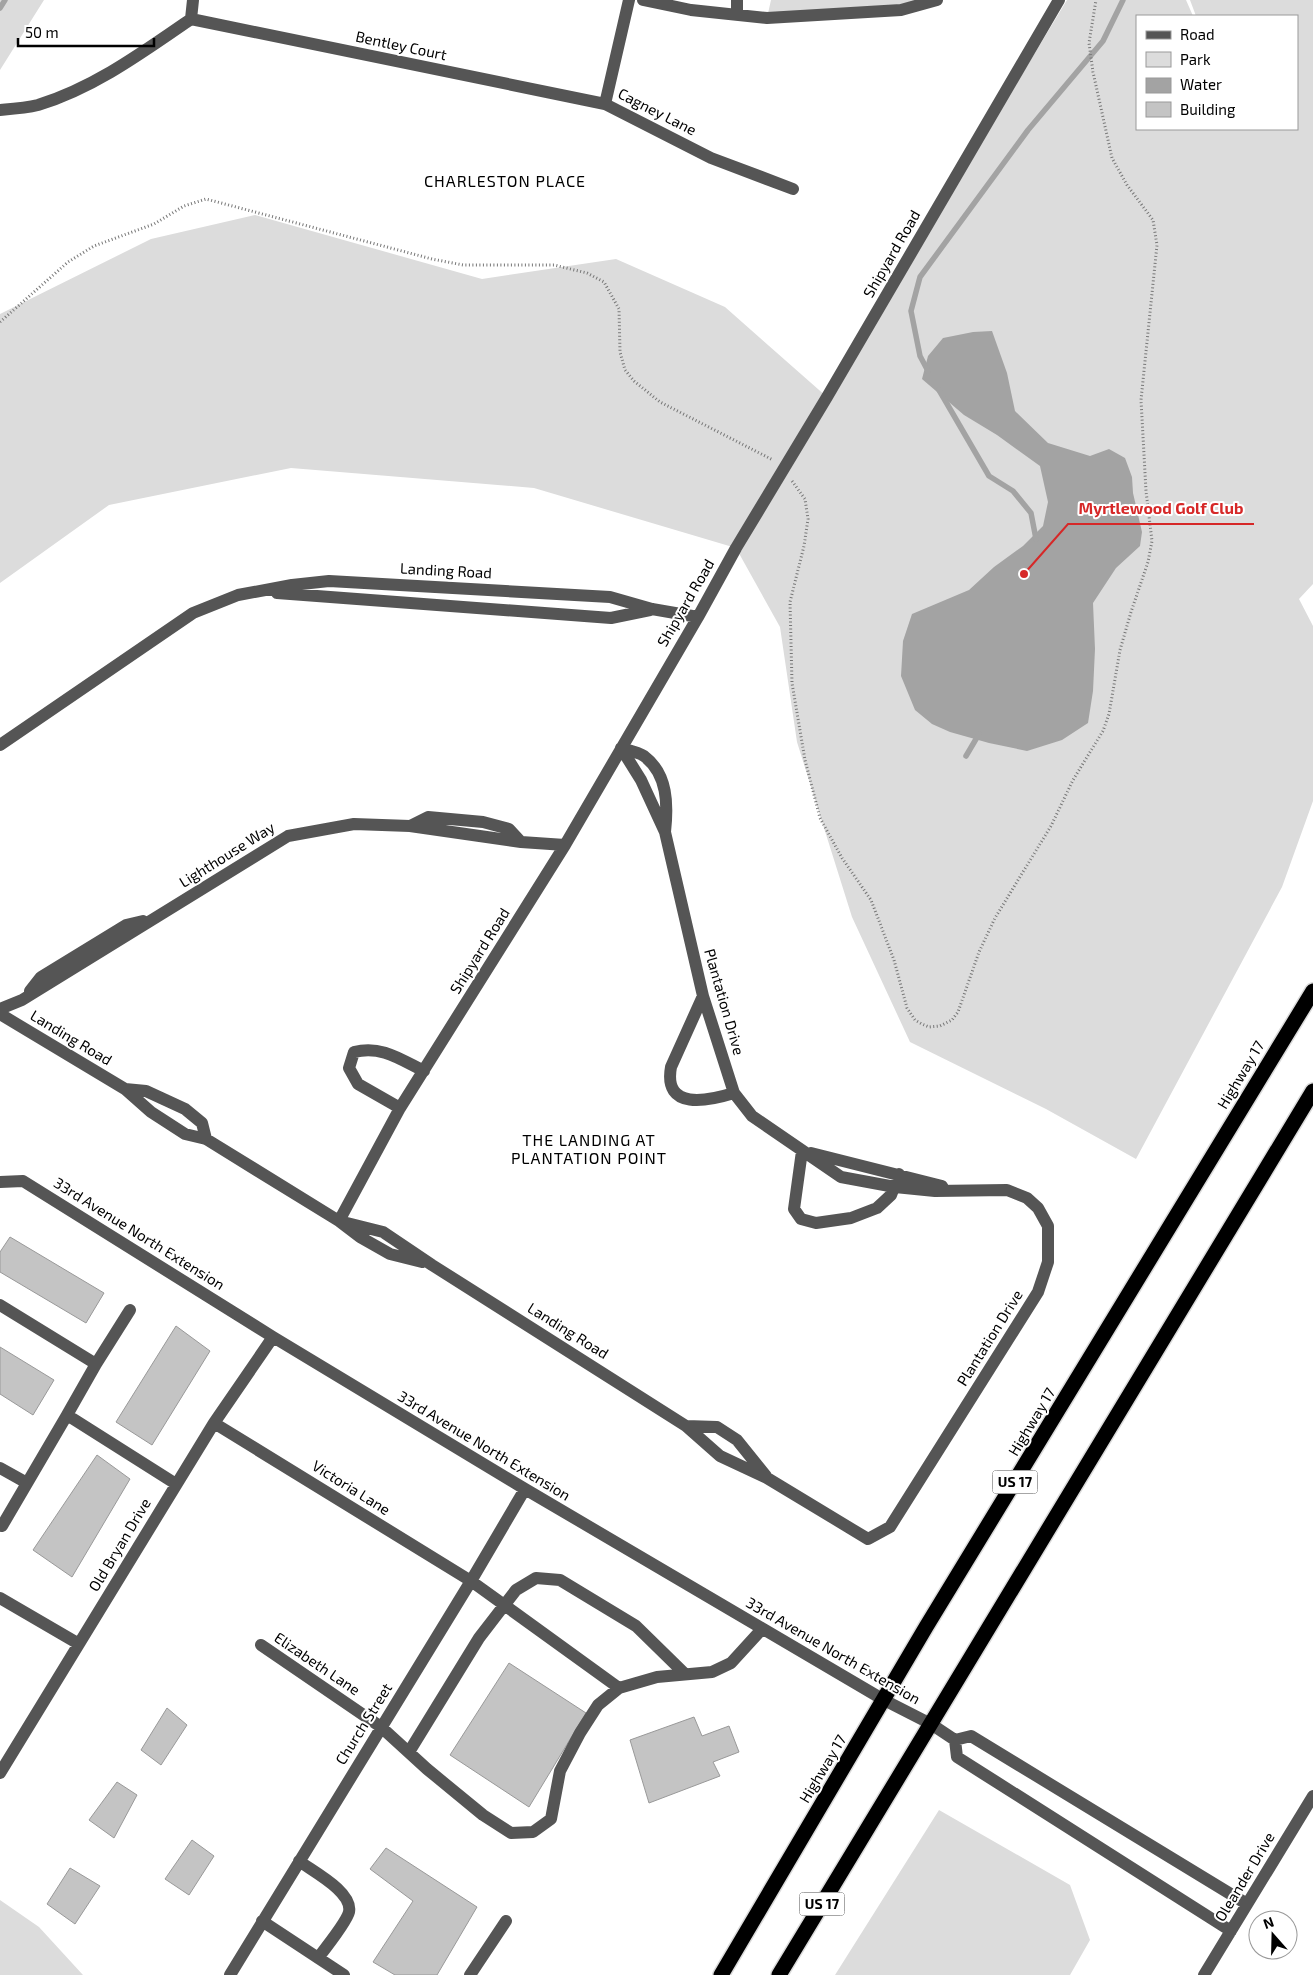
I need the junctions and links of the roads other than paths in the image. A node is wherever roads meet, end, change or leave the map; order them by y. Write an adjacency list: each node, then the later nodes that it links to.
1 (193, 0): 8 (street)
2 (629, 0): 9 (street, Cagney Lane)
3 (642, 0): 7 (street)
4 (737, 0): 7 (street)
5 (937, 0): 7 (street)
6 (1059, 0): 16 (street, Shipyard Road)
7 (737, 15)
8 (191, 19): 9 (street, Bentley Court); 10 (street)
9 (605, 104): 11 (street, Cagney Lane)
10 (0, 110)
11 (793, 189)
12 (488, 590): 13 (street, Landing Road); 14 (street); 15 (street, Landing Road)
13 (238, 595): 14 (street, Landing Road); 17 (street, Landing Road)
14 (486, 609): 15 (street, Landing Road)
15 (652, 609): 16 (street, Landing Road)
16 (698, 616): 18 (street, Shipyard Road)
17 (0, 745)
18 (621, 748): 19 (street, Plantation Drive); 19 (street, Plantation Drive); 20 (street, Shipyard Road)
19 (665, 832): 22 (street, Plantation Drive)
20 (565, 844): 23 (street, Lighthouse Way); 25 (street, Shipyard Road)
21 (1313, 991): 59 (highway, Highway 17 / US 17)
22 (703, 996): 28 (street, Plantation Drive); 28 (street)
23 (0, 1009)
24 (0, 1014): 26 (street, Landing Road)
25 (424, 1071): 29 (street, Shipyard Road); 29 (street)
26 (125, 1089): 30 (street, Landing Road); 30 (street, Landing Road)
27 (1313, 1090): 60 (highway, US 17)
28 (734, 1094): 31 (street, Plantation Drive)
29 (400, 1108): 36 (street, Shipyard Road)
30 (206, 1139): 36 (street, Landing Road)
31 (802, 1151): 32 (street, Plantation Drive); 34 (street, Plantation Drive); 34 (street)
32 (899, 1174): 34 (street); 35 (street, Plantation Drive)
33 (0, 1182): 39 (street, 33rd Avenue North Extension)
34 (895, 1188): 35 (street, Plantation Drive)
35 (958, 1191): 50 (street, Plantation Drive)
36 (339, 1221): 43 (street, Landing Road)
37 (0, 1306): 40 (street)
38 (130, 1310): 40 (street)
39 (273, 1337): 42 (street, Old Bryan Drive); 48 (street, 33rd Avenue North Extension)
40 (96, 1364): 41 (street)
41 (68, 1415): 46 (street); 47 (street)
42 (214, 1422): 47 (street, Old Bryan Drive); 51 (street, Victoria Lane)
43 (686, 1426): 45 (street, Landing Road); 45 (street, Landing Road)
44 (0, 1468): 46 (street)
45 (767, 1478): 50 (street, Landing Road)
46 (27, 1483): 49 (street)
47 (176, 1484): 55 (street, Old Bryan Drive)
48 (524, 1489): 51 (street, Church Street); 54 (street, 33rd Avenue North Extension)
49 (2, 1526)
50 (868, 1539)
51 (471, 1581): 53 (street, Victoria Lane); 61 (street, Church Street)
52 (0, 1598): 55 (street)
53 (504, 1605): 57 (street); 58 (street, Victoria Lane); 63 (street)
54 (762, 1629): 57 (street); 59 (street, 33rd Avenue North Extension)
55 (78, 1644): 64 (street, Old Bryan Drive)
56 (261, 1645): 61 (street, Elizabeth Lane)
57 (685, 1674): 58 (street)
58 (619, 1688): 63 (street, Elizabeth Lane)
59 (884, 1700): 60 (street, 33rd Avenue North Extension); 75 (highway, Highway 17 / US 17)
60 (930, 1724): 62 (street, 33rd Avenue North Extension); 76 (highway, US 17)
61 (381, 1726): 63 (street, Elizabeth Lane); 66 (street, Church Street)
62 (954, 1740): 67 (street); 70 (street)
63 (409, 1752)
64 (0, 1773)
65 (1313, 1796): 67 (street, Oleander Drive)
66 (299, 1861): 68 (street, Church Street); 71 (street)
67 (1247, 1904): 70 (street, Oleander Drive)
68 (262, 1921): 71 (street); 72 (street, Church Street)
69 (506, 1921): 74 (street)
70 (1231, 1931): 77 (street, Oleander Drive)
71 (318, 1958): 73 (street)
72 (230, 1975)
73 (344, 1975)
74 (470, 1975)
75 (721, 1975)
76 (779, 1975)
77 (1204, 1975)

